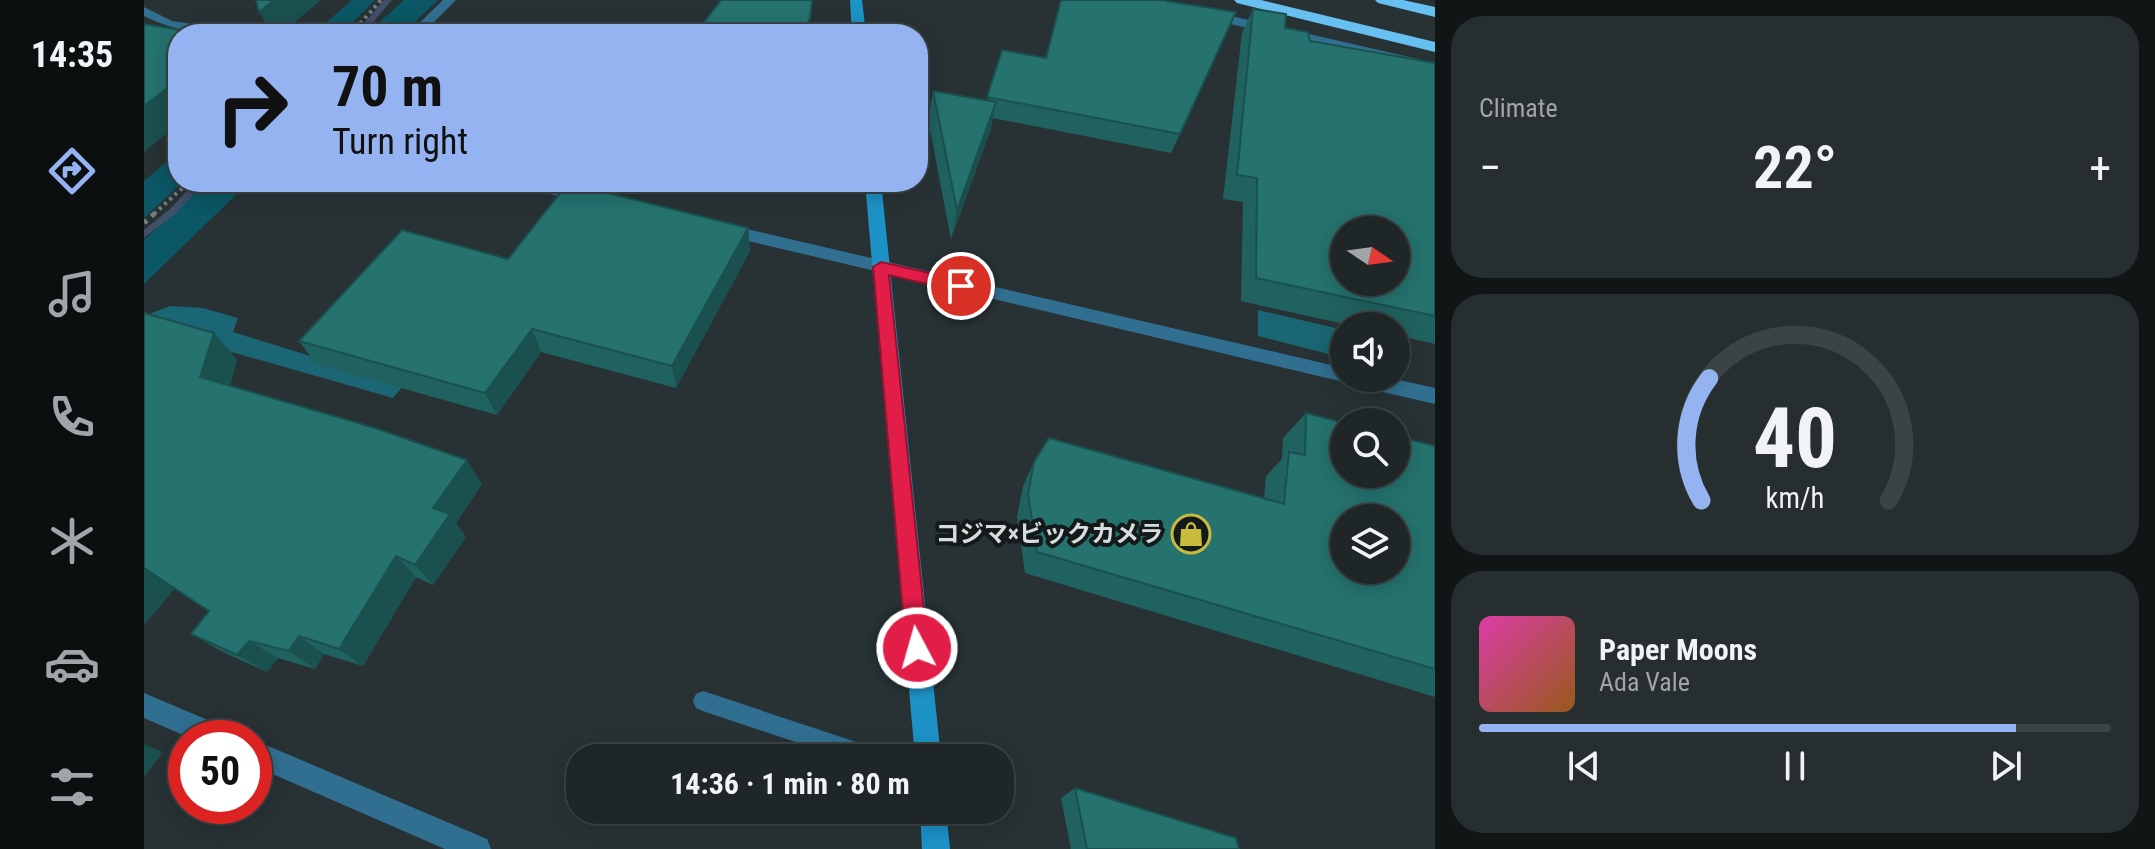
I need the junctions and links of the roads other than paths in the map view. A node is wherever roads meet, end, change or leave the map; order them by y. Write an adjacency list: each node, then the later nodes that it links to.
1 (450, 0): 10 (street)
2 (856, 0): 11 (main road)
3 (1242, 0): 12 (highway)
4 (1383, 0): 6 (highway)
5 (1411, 0): 6 (highway)
6 (1435, 9)
7 (144, 11): 9 (street)
8 (1191, 11): 13 (street)
9 (169, 24)
10 (425, 24)
11 (858, 24)
12 (1435, 47)
13 (1435, 67)
14 (564, 192): 16 (street)
15 (874, 192): 18 (main road)
16 (611, 203)
17 (701, 225): 18 (street)
18 (881, 267): 19 (street); 26 (main road)
19 (1330, 372)
20 (1410, 390): 21 (street)
21 (1435, 396)
22 (703, 701): 25 (lane)
23 (144, 705): 24 (street)
24 (179, 720)
25 (832, 744)
26 (927, 744)
27 (272, 761): 29 (street)
28 (934, 824): 30 (main road)
29 (477, 849)
30 (936, 849)

